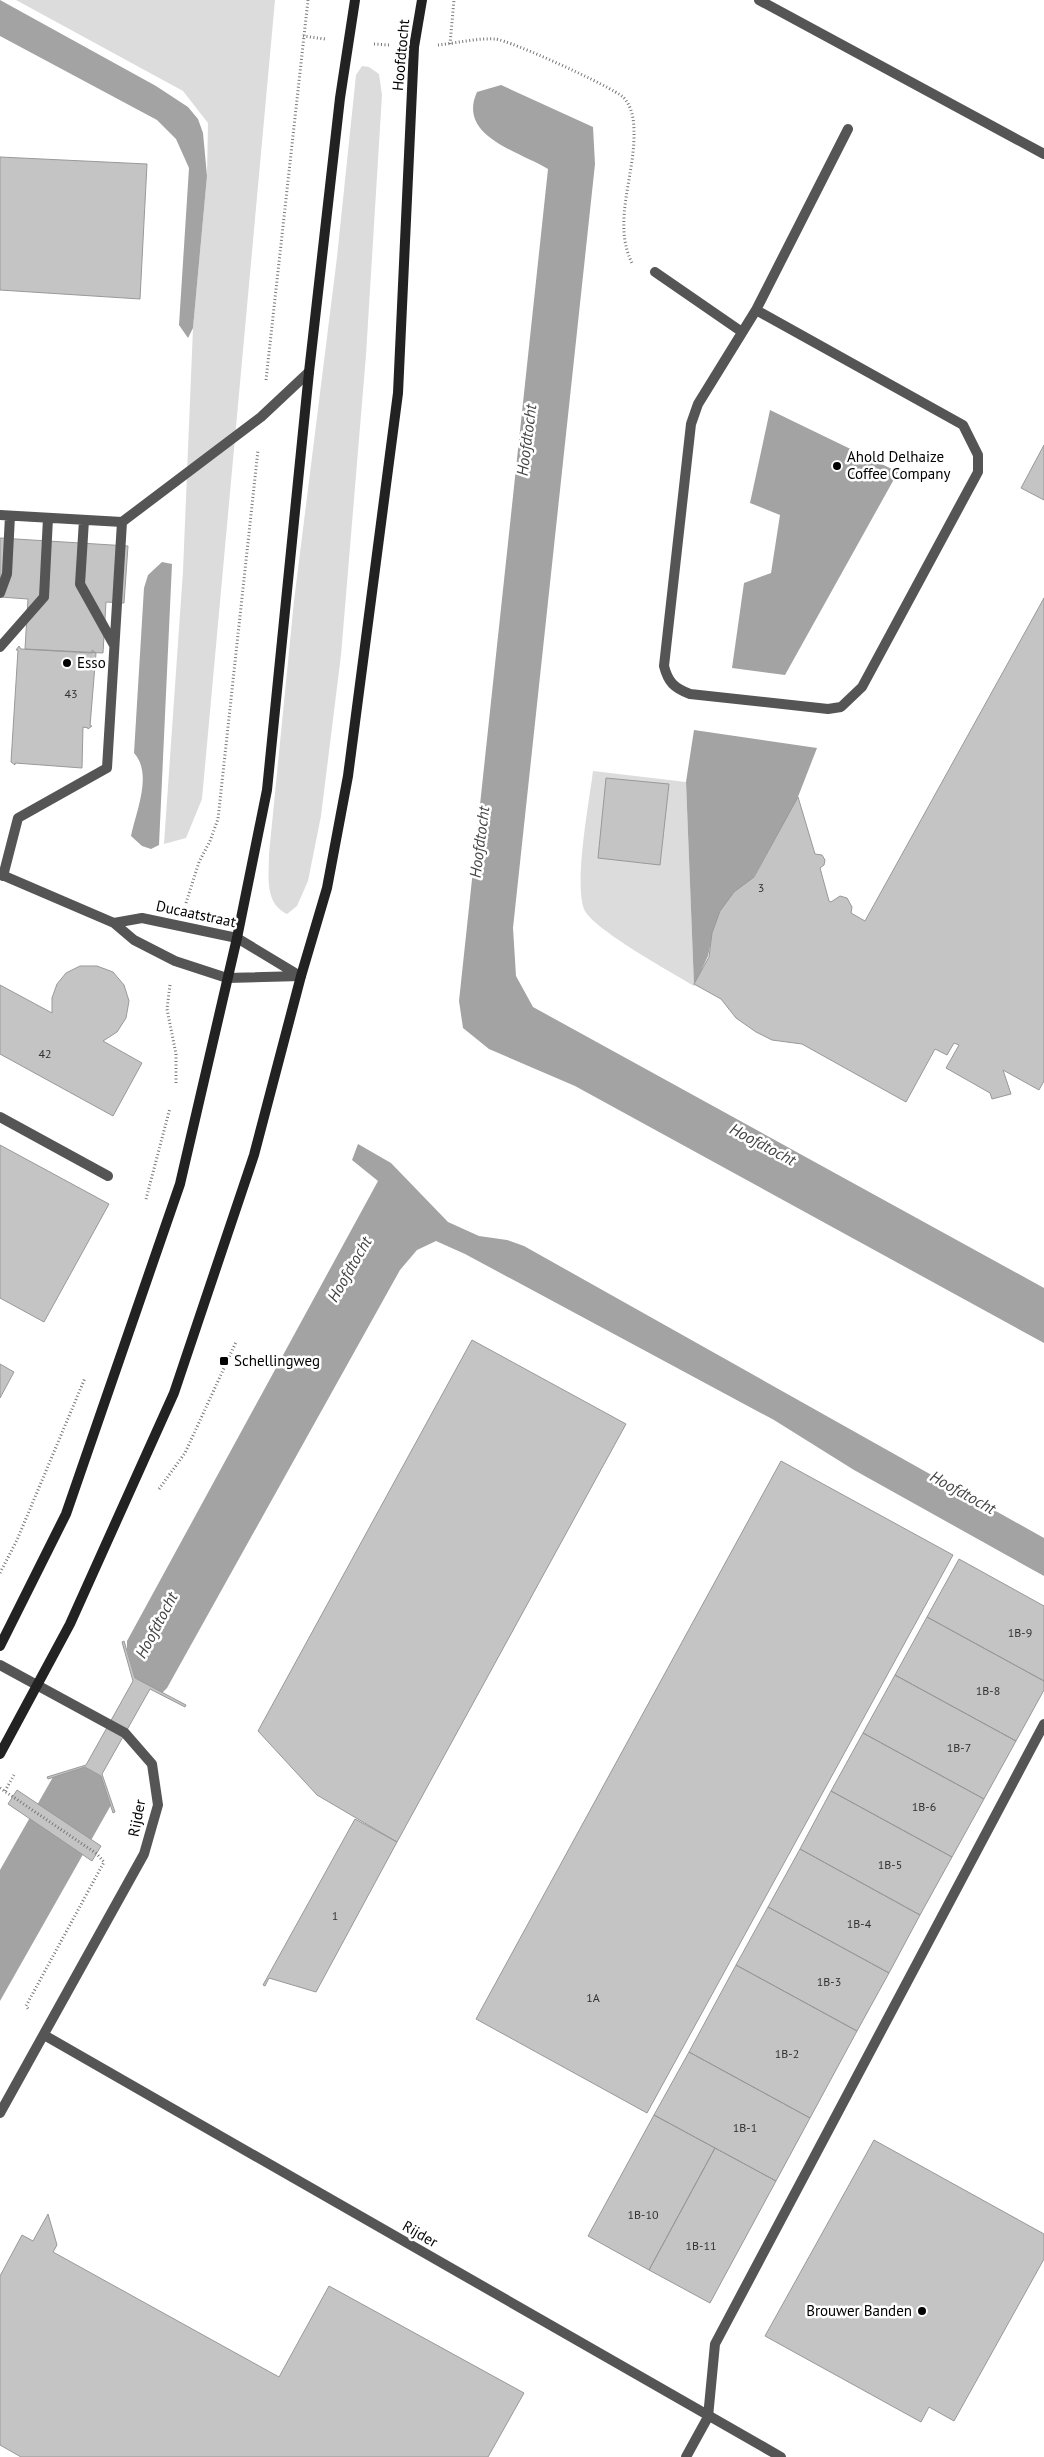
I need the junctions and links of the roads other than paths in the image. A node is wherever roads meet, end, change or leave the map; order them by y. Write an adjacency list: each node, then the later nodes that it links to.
1 (355, 0): 9 (main road)
2 (422, 0): 20 (main road, Hoofdtocht)
3 (759, 0): 5 (street)
4 (848, 129): 7 (street)
5 (1044, 154)
6 (655, 272): 8 (street)
7 (756, 310): 8 (street); 8 (street)
8 (742, 332)
9 (309, 372): 13 (street); 19 (main road)
10 (5, 516): 11 (street); 14 (street)
11 (48, 518): 12 (street); 16 (street)
12 (84, 520): 13 (street); 15 (street)
13 (122, 522): 15 (street)
14 (0, 593)
15 (114, 645): 17 (street)
16 (0, 647)
17 (2, 875): 18 (street)
18 (114, 923): 19 (street, Ducaatstraat); 21 (street)
19 (237, 938): 20 (street, Ducaatstraat); 21 (main road)
20 (301, 976): 21 (street); 26 (main road, Hoofdtocht)
21 (227, 978): 24 (main road)
22 (0, 1117): 23 (street)
23 (108, 1176)
24 (0, 1646)
25 (0, 1665): 26 (street, Rijder)
26 (38, 1686): 28 (main road, Hoofdtocht); 29 (street, Rijder)
27 (1044, 1724): 31 (street)
28 (0, 1754)
29 (44, 2035): 30 (street); 31 (street, Rijder)
30 (0, 2113)
31 (708, 2417): 32 (street); 33 (street, Rijder)
32 (686, 2457)
33 (781, 2457)

